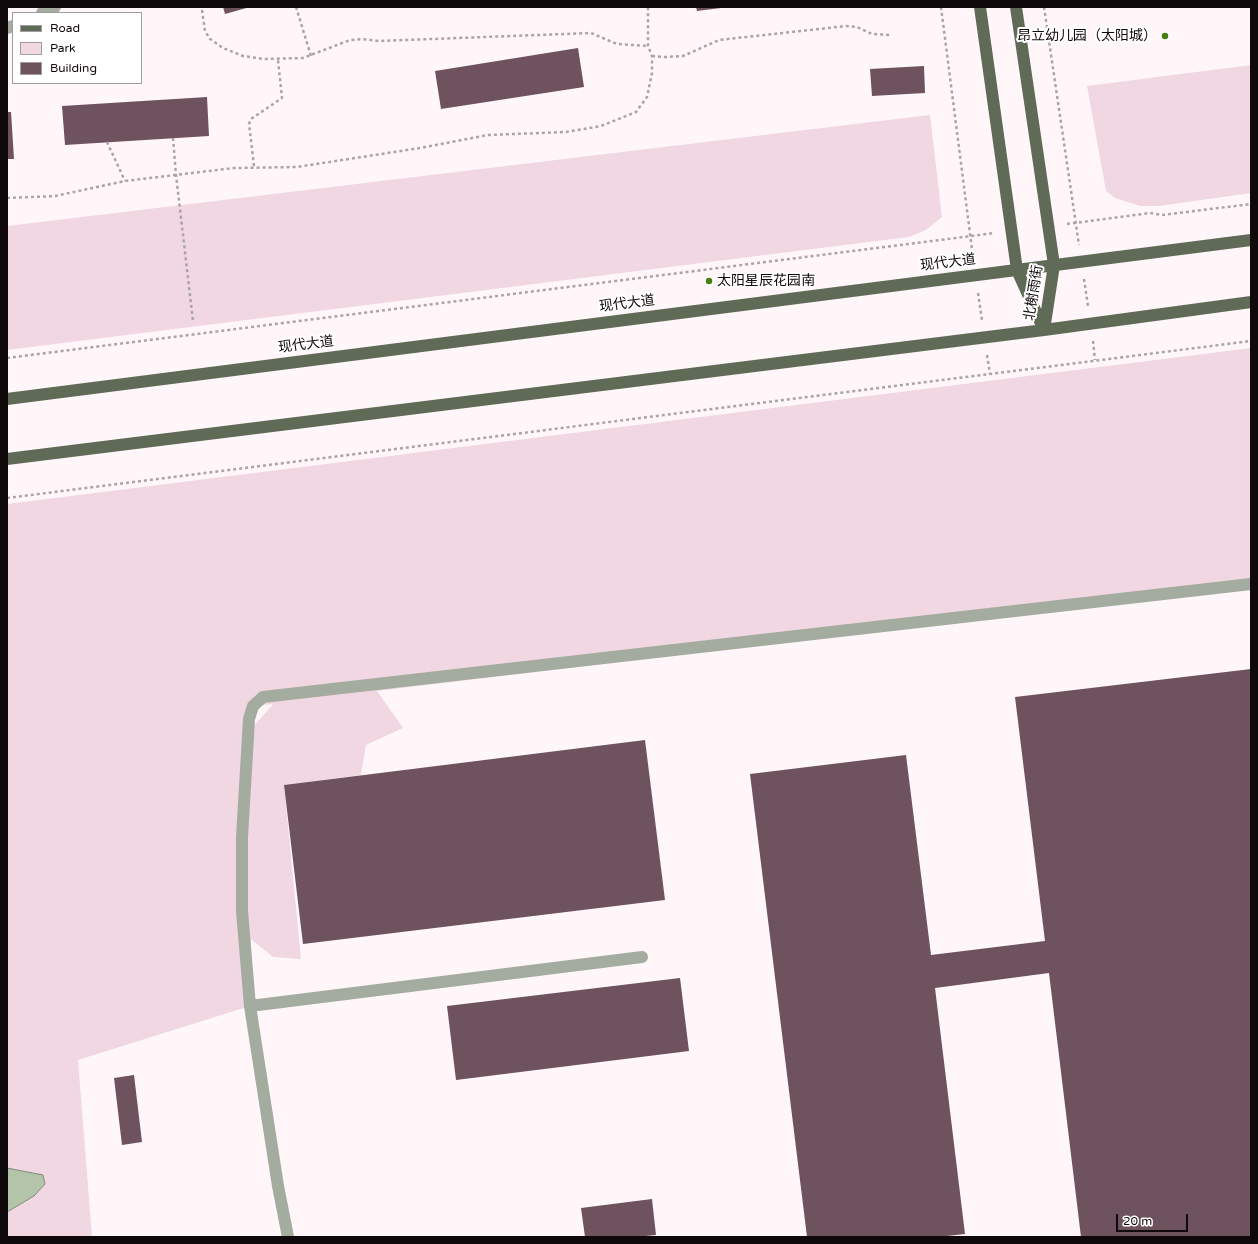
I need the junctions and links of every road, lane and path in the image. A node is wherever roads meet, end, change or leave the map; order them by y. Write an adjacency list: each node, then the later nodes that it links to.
1 (55, 7): 9 (street)
2 (296, 7): 12 (path)
3 (648, 7): 11 (path)
4 (942, 7): 25 (path)
5 (980, 7): 24 (main road, 北榭雨街)
6 (1016, 7): 23 (main road, 北榭雨街)
7 (1044, 7): 22 (path)
8 (202, 10): 14 (path)
9 (44, 12)
10 (891, 35): 13 (path)
11 (648, 46): 12 (path); 13 (path)
12 (311, 56): 14 (path)
13 (652, 56): 17 (path)
14 (278, 60): 17 (path)
15 (173, 138): 18 (path)
16 (107, 142): 19 (path)
17 (254, 166): 18 (path)
18 (176, 175): 19 (path); 32 (path)
19 (125, 181): 20 (path)
20 (7, 198)
21 (1251, 204): 22 (path)
22 (1076, 222): 23 (path); 27 (path)
23 (1049, 226): 28 (main road, 北榭雨街)
24 (1010, 232): 25 (path); 29 (main road, 北榭雨街)
25 (970, 236): 30 (path); 37 (path)
26 (1251, 240): 27 (main road, 现代大道)
27 (1081, 261): 28 (main road, 现代大道); 33 (path)
28 (1054, 264): 29 (main road, 现代大道); 34 (main road, 北榭雨街)
29 (1017, 270): 30 (main road, 现代大道); 34 (main road, 北榭雨街)
30 (975, 274): 35 (path); 40 (main road, 现代大道)
31 (1251, 302): 33 (main road)
32 (193, 321)
33 (1090, 323): 34 (main road); 38 (path)
34 (1044, 330): 35 (main road)
35 (984, 336): 39 (path); 41 (main road)
36 (1251, 340): 38 (path)
37 (7, 358)
38 (1095, 360): 39 (path)
39 (990, 374): 42 (path)
40 (7, 399)
41 (7, 459)
42 (7, 498)
43 (1251, 584): 45 (street)
44 (642, 957): 45 (street)
45 (250, 1006): 46 (street)
46 (288, 1237)

